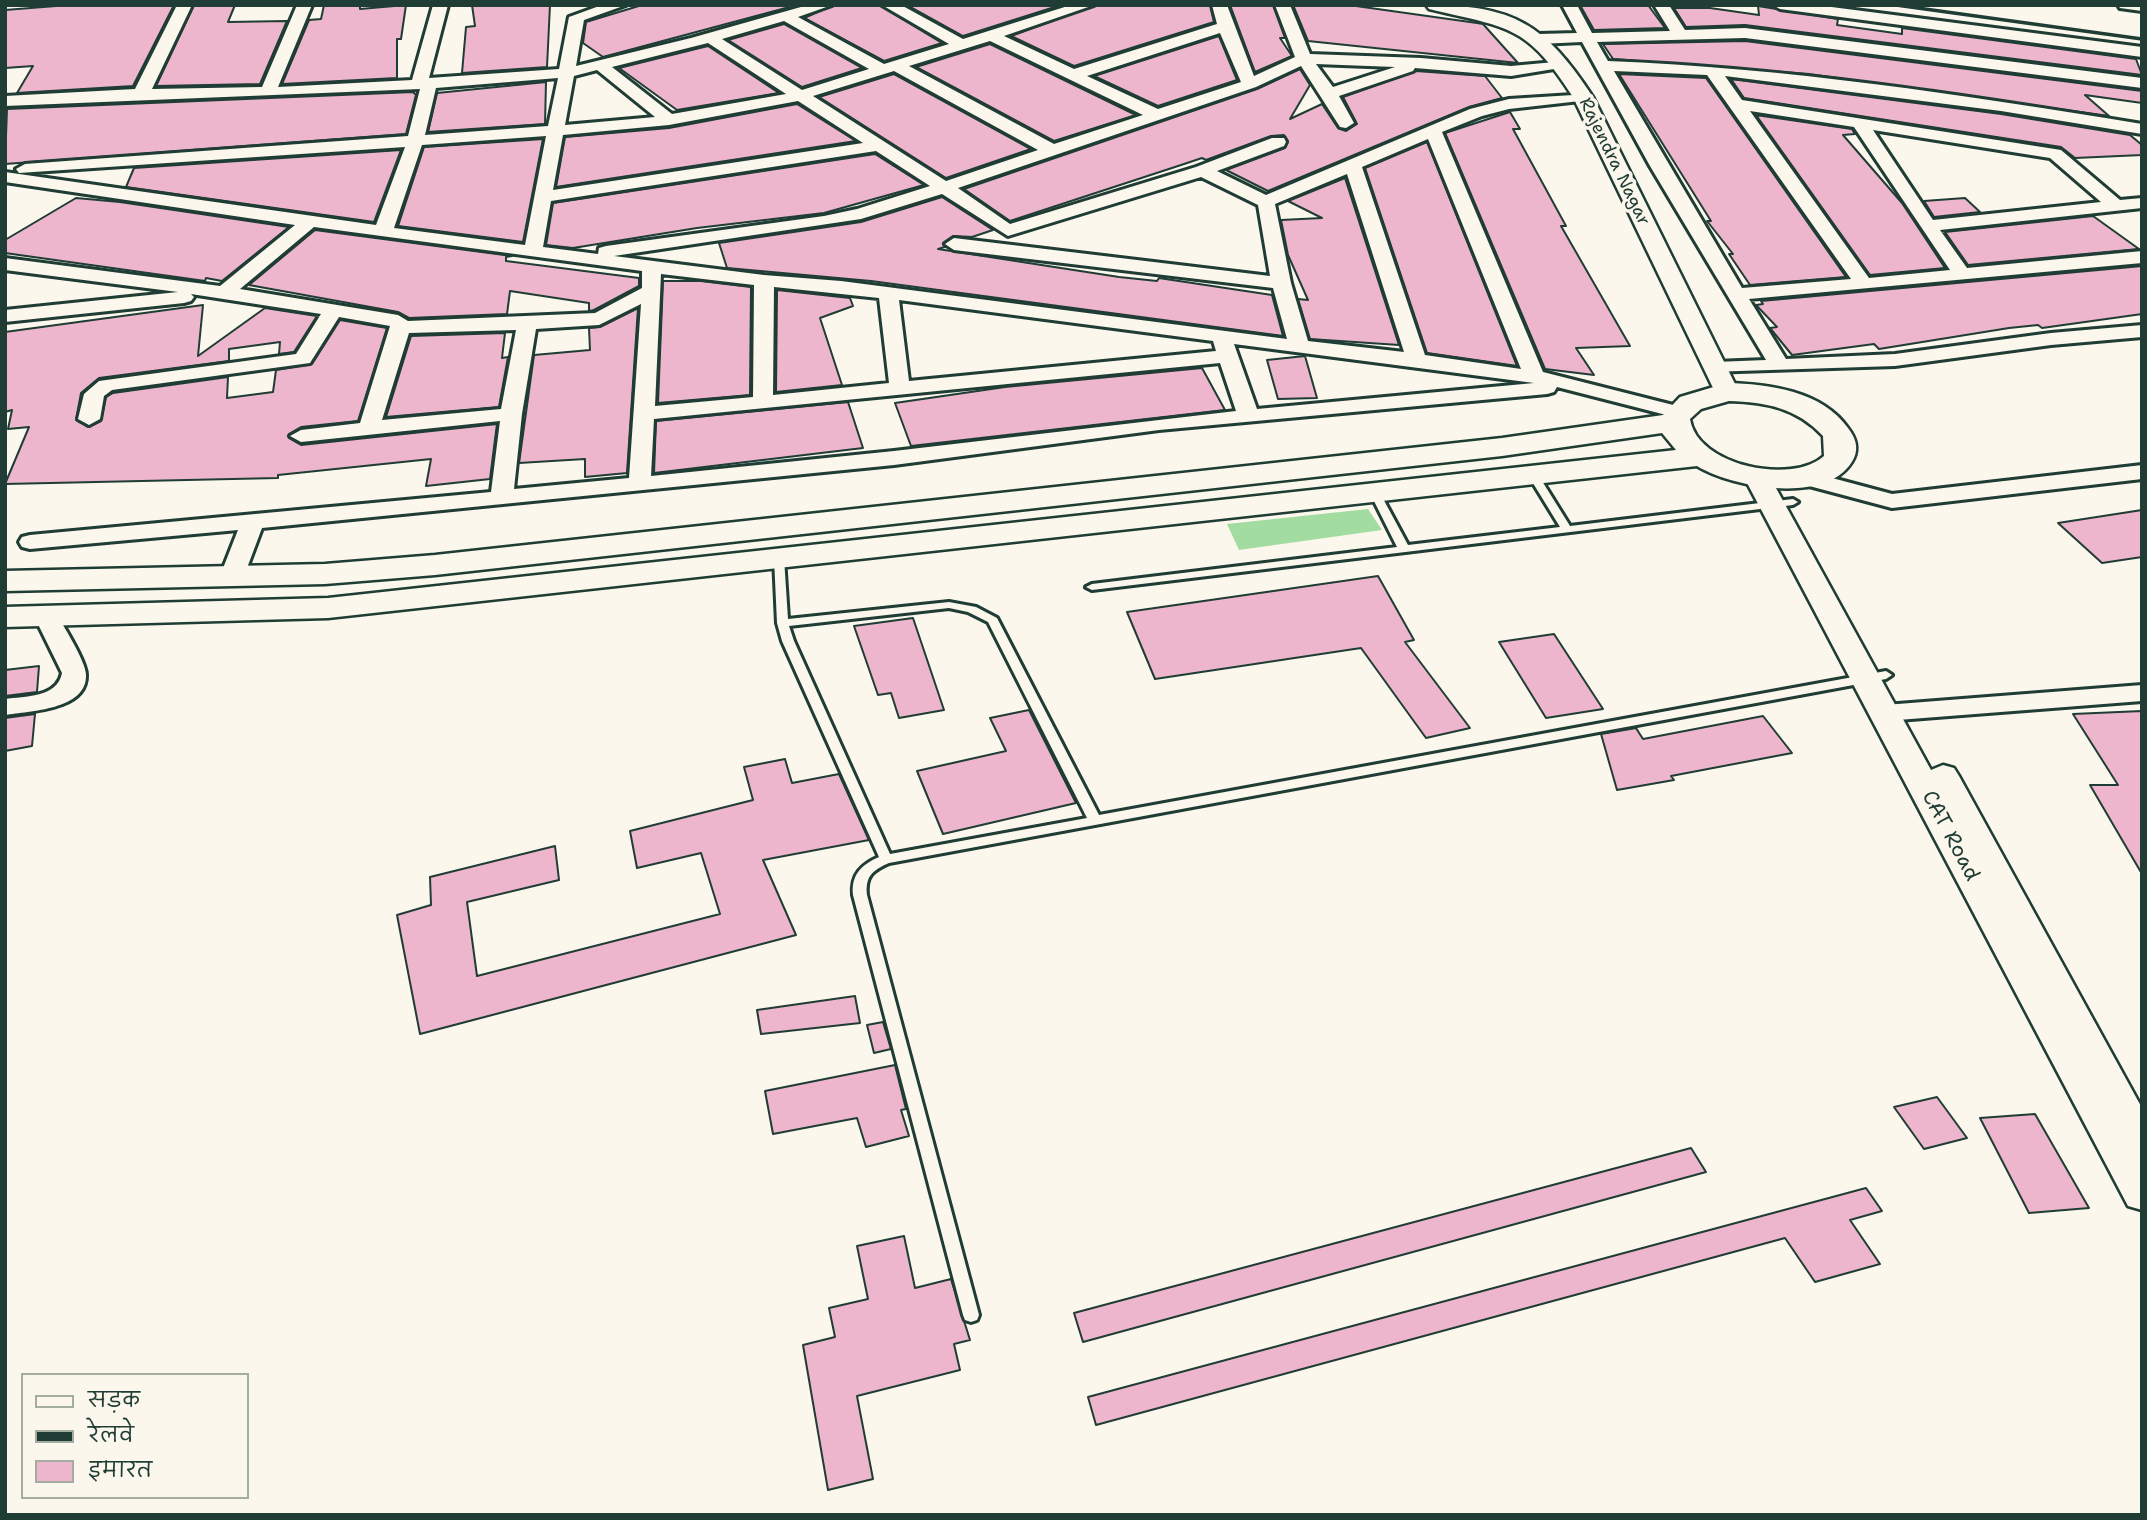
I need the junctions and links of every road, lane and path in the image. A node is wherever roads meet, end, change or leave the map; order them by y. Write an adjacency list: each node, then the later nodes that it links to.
1 (185, 5): 41 (street)
2 (305, 5): 40 (street)
3 (441, 5): 38 (street)
4 (619, 5): 17 (street)
5 (825, 5): 18 (street)
6 (889, 5): 26 (street)
7 (1087, 5): 19 (street)
8 (1219, 5): 20 (street)
9 (1282, 5): 28 (street)
10 (1435, 5): 25 (street, Rajendra Nagar)
11 (1569, 5): 23 (street)
12 (1661, 5): 21 (street)
13 (1780, 5): 27 (street)
14 (2124, 5): 15 (street)
15 (2142, 7)
16 (1025, 10): 19 (street)
17 (578, 11): 35 (street)
18 (785, 16): 24 (street); 33 (street)
19 (1044, 19): 22 (street)
20 (1225, 26): 36 (street); 39 (street)
21 (1679, 33): 23 (street); 37 (street)
22 (990, 35): 26 (street); 36 (street)
23 (1585, 37): 25 (street); 32 (street)
24 (710, 38): 31 (street); 43 (street)
25 (1539, 39): 30 (street, Rajendra Nagar)
26 (961, 44): 33 (street)
27 (2142, 52)
28 (1304, 59): 29 (street); 39 (street); 42 (street)
29 (1421, 63): 30 (street); 42 (street)
30 (1560, 64): 44 (street, Rajendra Nagar)
31 (600, 65): 35 (street); 49 (street)
32 (1602, 66): 34 (street); 85 (street)
33 (888, 67): 43 (street); 58 (street)
34 (1712, 70): 46 (street); 47 (street)
35 (566, 73): 38 (street); 53 (street)
36 (1073, 75): 48 (street)
37 (2142, 83)
38 (424, 84): 40 (street); 55 (street)
39 (1250, 84): 48 (street)
40 (268, 92): 41 (street)
41 (141, 94): 45 (street)
42 (1330, 94): 50 (street)
43 (799, 96): 49 (street); 57 (street)
44 (1583, 97): 52 (street); 97 (street, Rajendra Nagar)
45 (5, 101)
46 (1740, 105): 51 (street); 81 (street)
47 (2031, 111): 54 (street); 59 (street)
48 (1157, 115): 58 (street)
49 (669, 120): 53 (street)
50 (1346, 122)
51 (1860, 123): 59 (street); 70 (street)
52 (1433, 130): 60 (street); 96 (street)
53 (556, 131): 55 (street); 65 (street)
54 (2140, 131)
55 (415, 142): 61 (street); 71 (street)
56 (1278, 142): 62 (street)
57 (878, 146): 64 (street); 65 (street)
58 (1052, 150): 64 (street)
59 (2055, 155): 68 (street)
60 (1353, 166): 66 (street); 94 (street)
61 (5, 170)
62 (1202, 171): 66 (street); 72 (street)
63 (5, 177): 69 (street)
64 (944, 187): 72 (street); 74 (street)
65 (544, 197): 73 (street)
66 (1266, 202): 80 (street)
67 (2142, 203): 68 (street)
68 (2115, 205): 70 (street)
69 (311, 221): 71 (street); 83 (street)
70 (1928, 226): 78 (street)
71 (383, 232): 73 (street)
72 (1008, 232): 80 (street)
73 (533, 252): 74 (street)
74 (576, 257): 77 (street)
75 (2142, 257): 78 (street)
76 (5, 264): 83 (street)
77 (651, 265): 79 (street); 82 (street)
78 (1962, 274): 81 (street)
79 (764, 281): 84 (street); 100 (street)
80 (1281, 283): 92 (street)
81 (1864, 284): 85 (street)
82 (652, 290): 88 (street); 102 (street)
83 (224, 292): 86 (street); 87 (street)
84 (888, 293): 91 (street); 99 (street)
85 (1738, 294): 95 (street)
86 (334, 309): 89 (street); 105 (street)
87 (5, 316)
88 (527, 324): 89 (street); 101 (street)
89 (401, 327): 106 (street)
90 (2142, 331): 95 (street)
91 (1221, 335): 92 (street); 93 (street)
92 (1299, 346): 94 (street)
93 (1227, 356): 99 (street); 103 (street)
94 (1416, 358): 96 (street)
95 (1778, 363): 97 (street)
96 (1535, 377): 98 (street)
97 (1721, 380): 104 (main road); 112 (main road)
98 (1580, 384): 103 (street); 104 (street)
99 (900, 390): 100 (street)
100 (763, 403): 102 (street)
101 (511, 414): 106 (street); 114 (street)
102 (643, 414): 111 (street)
103 (1249, 417): 111 (street)
104 (1676, 417): 108 (main road); 120 (main road)
105 (89, 419)
106 (369, 428): 107 (street)
107 (301, 436)
108 (1698, 457): 110 (main road); 112 (main road)
109 (2142, 472): 112 (street)
110 (1533, 475): 113 (main road); 116 (lane)
111 (640, 481): 114 (street)
112 (1782, 488): 116 (lane); 126 (street, CAT Road)
113 (1375, 493): 118 (lane); 119 (main road)
114 (502, 494): 115 (street)
115 (253, 522): 117 (street); 120 (street)
116 (1567, 529): 118 (lane)
117 (30, 542)
118 (1404, 549): 122 (lane)
119 (779, 558): 123 (main road); 125 (lane)
120 (232, 576): 121 (main road)
121 (5, 582)
122 (1092, 587)
123 (46, 616): 124 (main road); 128 (street)
124 (5, 617)
125 (783, 623): 130 (lane); 131 (lane)
126 (1877, 677): 129 (street, CAT Road); 130 (lane)
127 (2142, 693): 129 (street)
128 (5, 707)
129 (1897, 712): 132 (street, CAT Road)
130 (1095, 820): 131 (lane)
131 (886, 859): 134 (lane)
132 (2134, 1147): 133 (street, CAT Road)
133 (2142, 1194)
134 (971, 1315)

